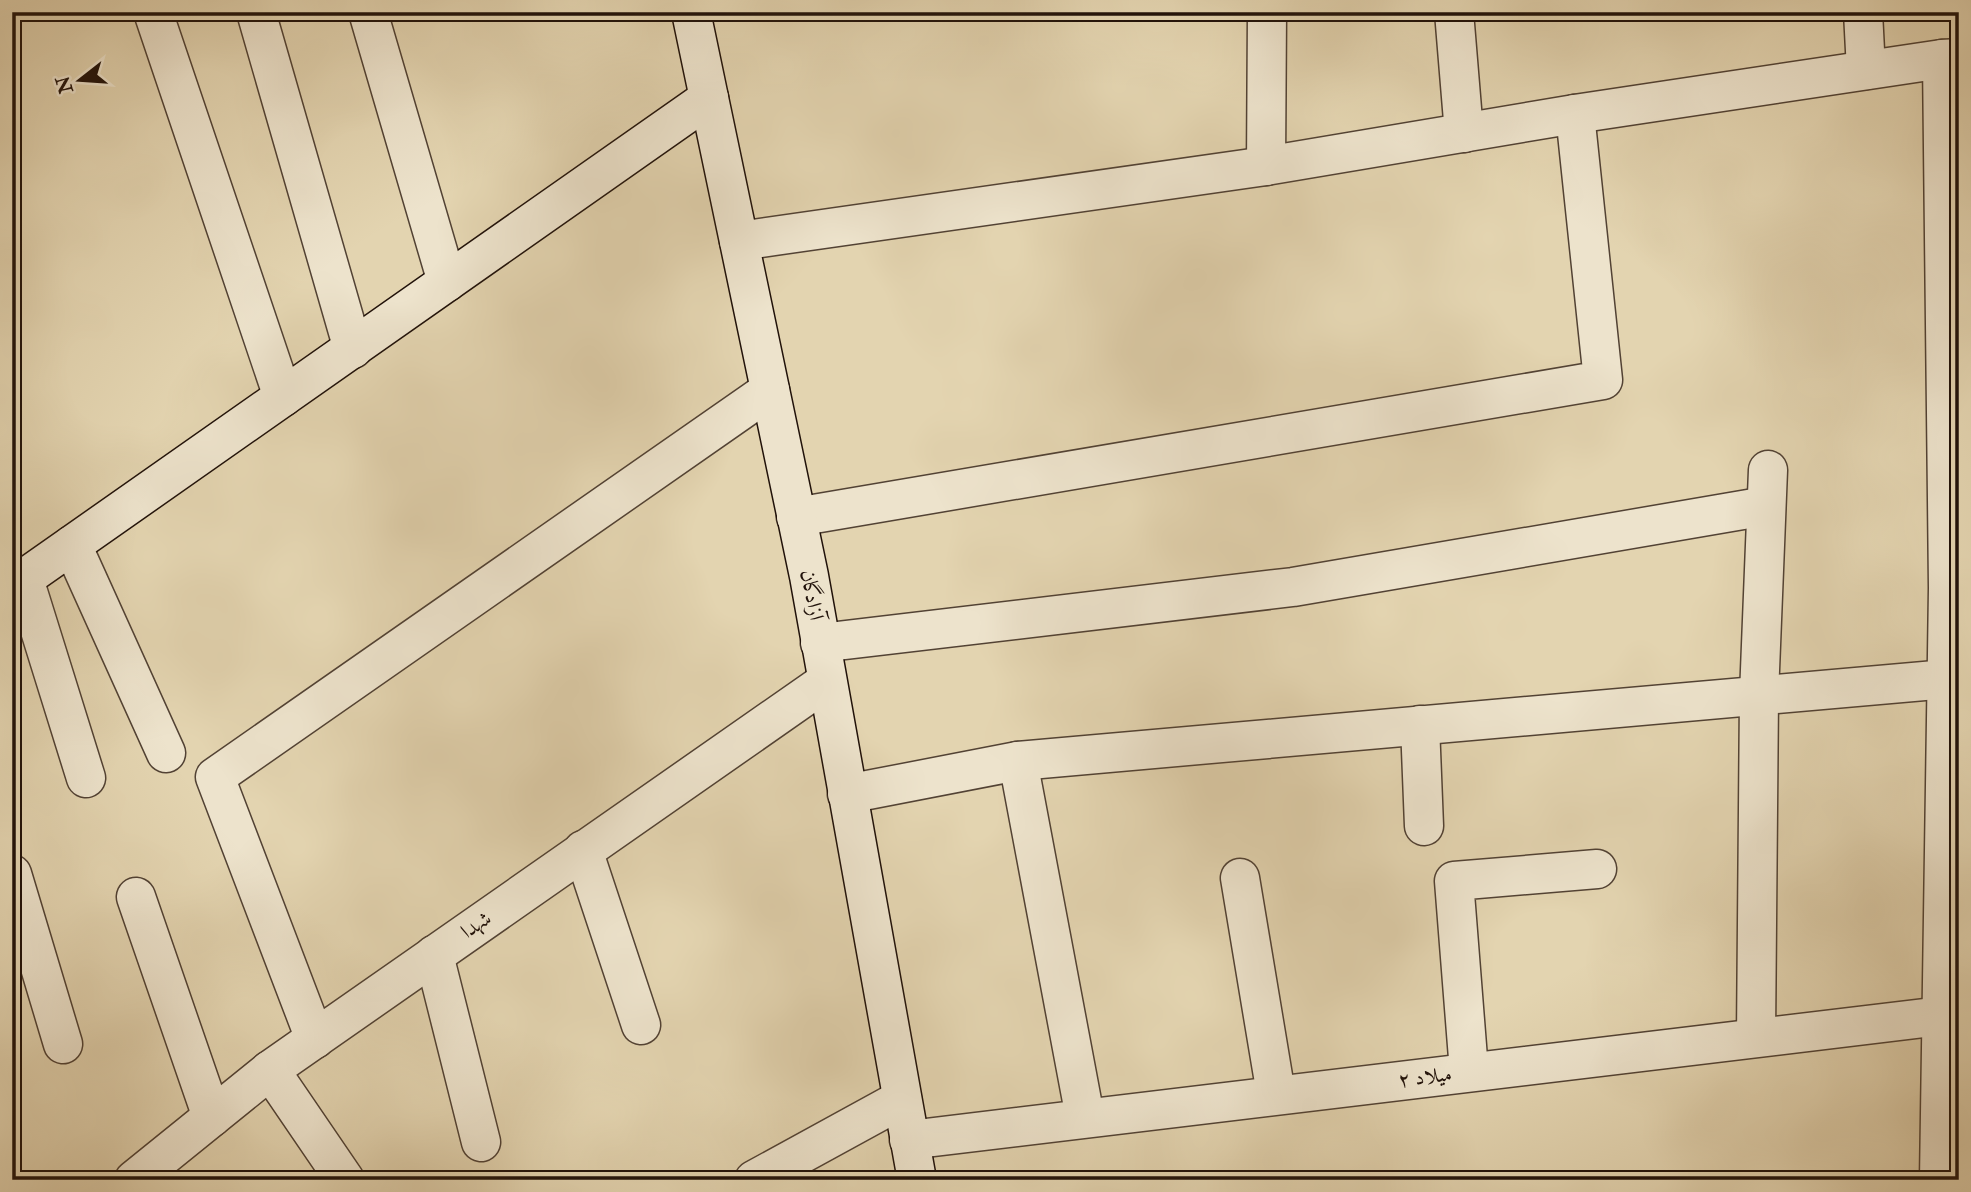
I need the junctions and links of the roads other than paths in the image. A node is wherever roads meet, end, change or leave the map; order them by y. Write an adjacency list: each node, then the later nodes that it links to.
1 (153, 12): 18 (street)
2 (256, 12): 16 (street)
3 (368, 12): 15 (street)
4 (691, 12): 10 (street, آزادگان)
5 (1267, 12): 13 (street)
6 (1454, 12): 12 (street)
7 (1863, 12): 9 (street)
8 (1950, 59): 9 (street); 23 (street)
9 (1866, 70): 11 (street)
10 (709, 98): 14 (street, آزادگان); 15 (street)
11 (1575, 114): 12 (street); 19 (street)
12 (1464, 133): 13 (street)
13 (1266, 166): 14 (street)
14 (739, 241): 17 (street, آزادگان)
15 (447, 282): 16 (street)
16 (353, 349): 18 (street)
17 (770, 390): 19 (street, آزادگان); 42 (street)
18 (283, 397): 20 (street)
19 (796, 517): 22 (street, آزادگان)
20 (72, 545): 21 (street); 27 (street)
21 (18, 583): 29 (street)
22 (821, 643): 24 (street, آزادگان); 25 (street)
23 (1947, 679): 25 (street); 37 (street)
24 (827, 681): 30 (street, آزادگان); 32 (street, شهدا)
25 (1759, 695): 26 (street); 41 (street)
26 (1420, 725): 28 (street); 31 (street)
27 (166, 753)
28 (1018, 761): 30 (street); 49 (street)
29 (86, 778)
30 (847, 794): 47 (street, آزادگان)
31 (1424, 826)
32 (583, 850): 38 (street, شهدا); 40 (street)
33 (1597, 869): 45 (street)
34 (12, 874): 43 (street)
35 (1240, 878): 46 (street)
36 (136, 897): 48 (street)
37 (1951, 948): 39 (street)
38 (434, 955): 42 (street, شهدا); 51 (street)
39 (1941, 1016): 41 (street, میلاد ۲); 52 (street)
40 (641, 1025)
41 (1756, 1037): 45 (street, میلاد ۲)
42 (316, 1038): 44 (street, شهدا)
43 (64, 1044)
44 (270, 1070): 48 (street, شهدا); 54 (street)
45 (1469, 1071): 46 (street, میلاد ۲)
46 (1276, 1094): 49 (street, میلاد ۲)
47 (902, 1099): 50 (street, آزادگان); 55 (street)
48 (212, 1117): 53 (street, شهدا)
49 (1085, 1117): 50 (street, میلاد ۲)
50 (909, 1140): 56 (street, آزادگان)
51 (481, 1142)
52 (1946, 1163)
53 (155, 1173)
54 (345, 1180)
55 (754, 1180)
56 (917, 1180)

